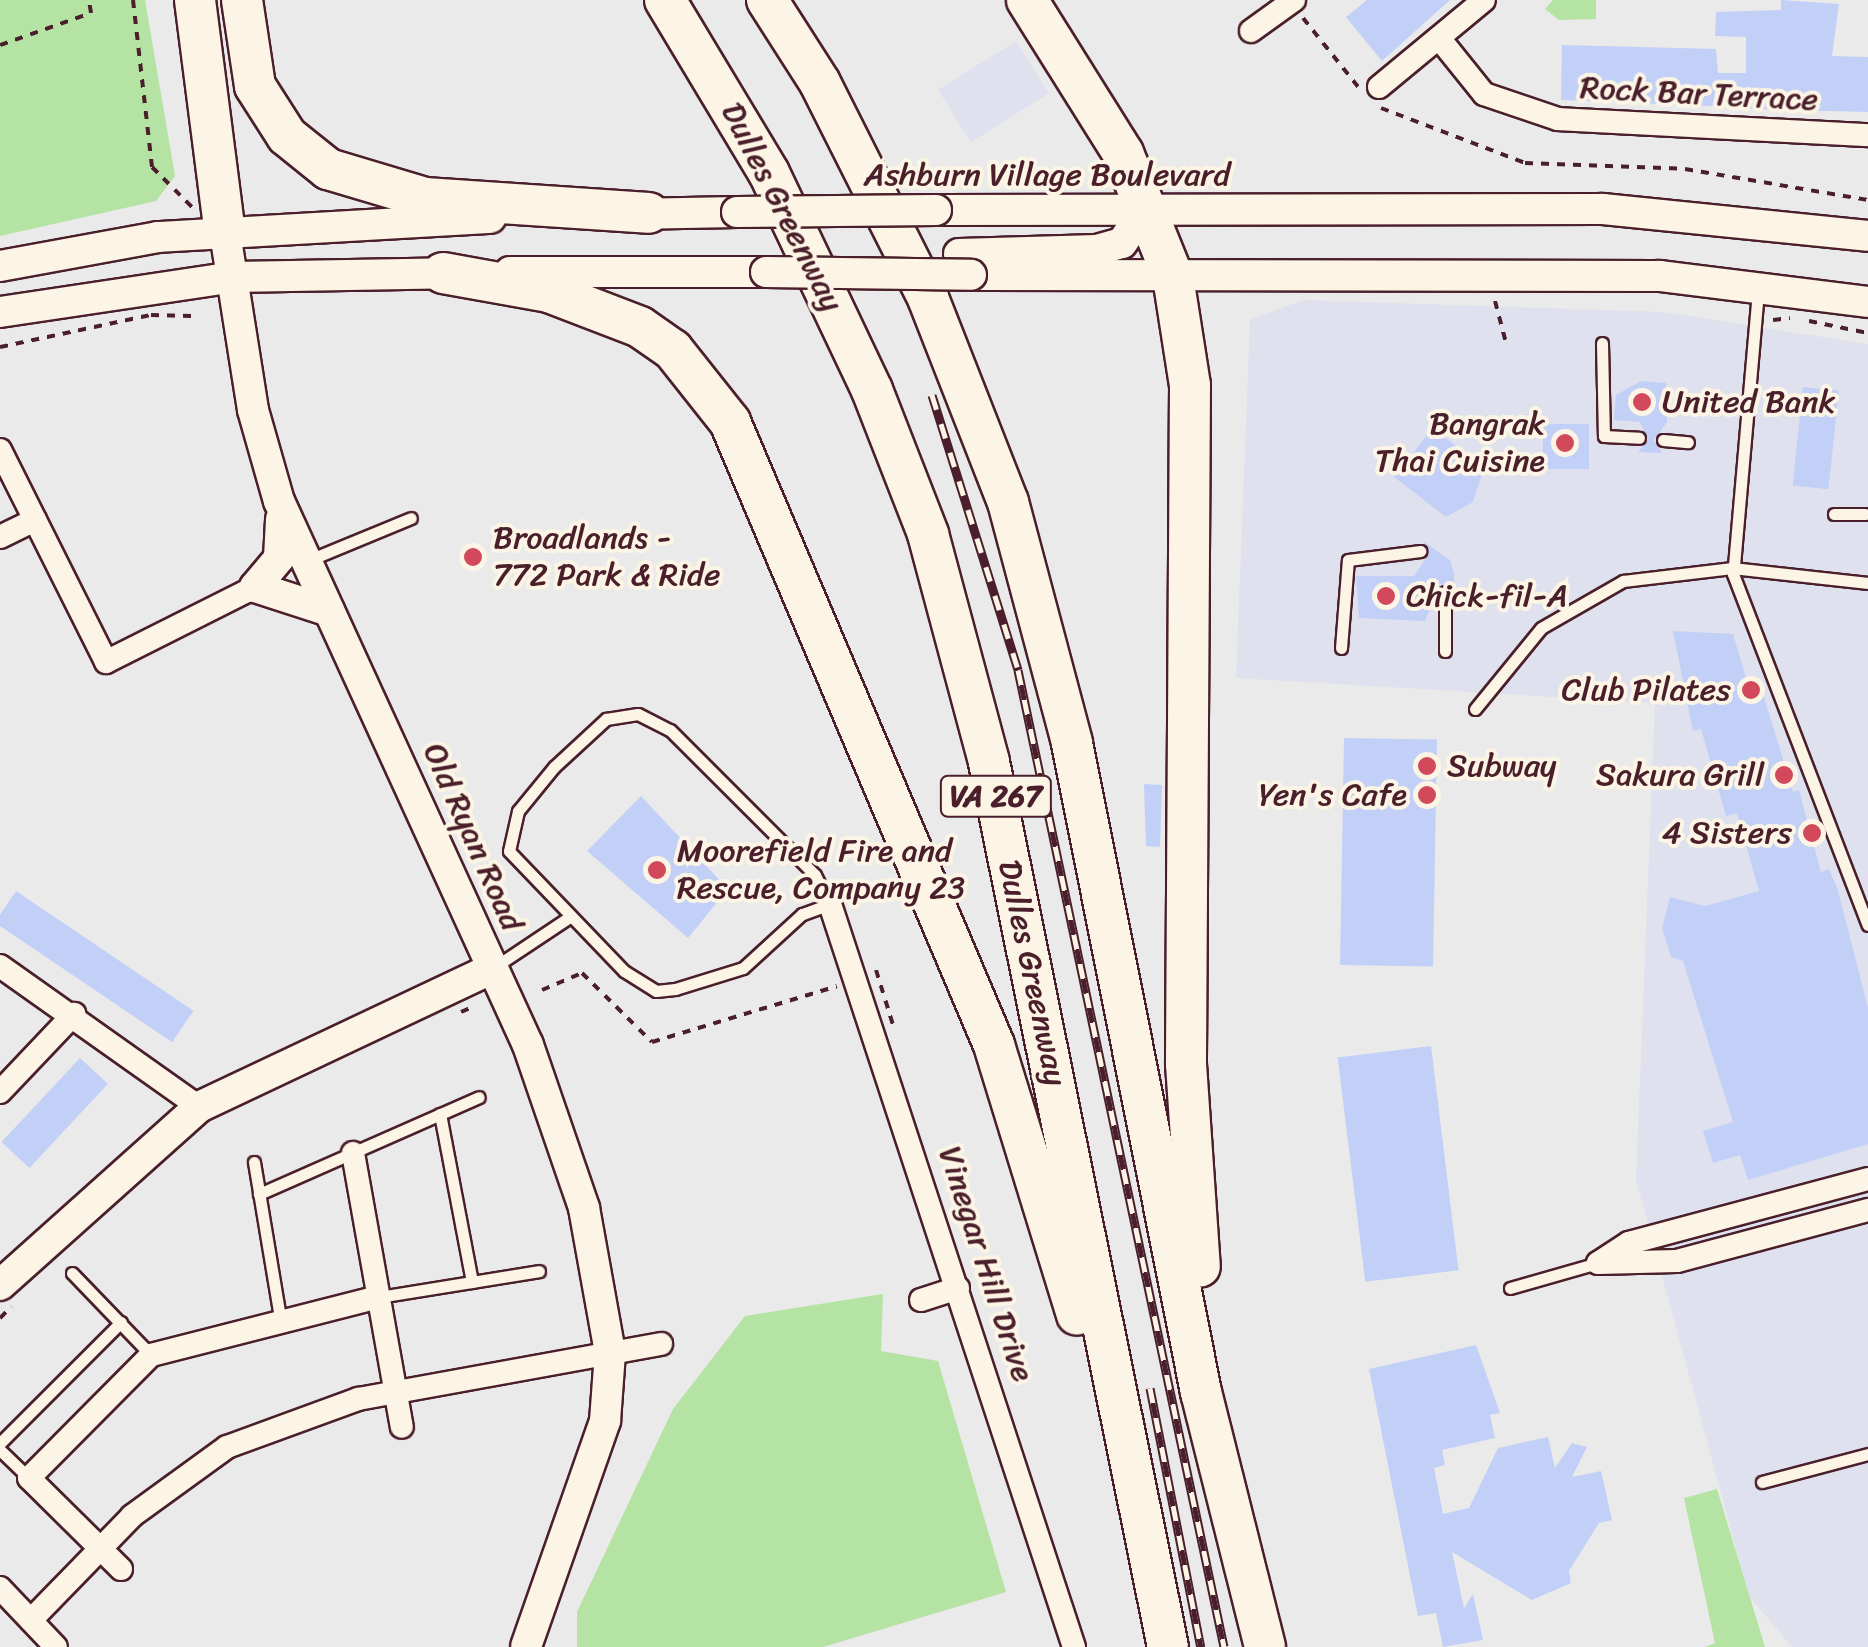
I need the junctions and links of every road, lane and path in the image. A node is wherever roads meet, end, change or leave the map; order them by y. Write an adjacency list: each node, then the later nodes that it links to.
1 (89, 0): 13 (path)
2 (133, 0): 19 (path)
3 (195, 0): 19 (highway)
4 (242, 0): 18 (highway)
5 (636, 0): 16 (highway)
6 (665, 0): 16 (highway, Dulles Greenway / VA 267)
7 (766, 0): 95 (highway, VA 267)
8 (1027, 0): 17 (highway)
9 (1294, 0): 11 (street)
10 (1484, 0): 12 (street)
11 (1251, 31)
12 (1439, 38): 14 (street); 15 (street, Rock Bar Terrace)
13 (0, 45)
14 (1379, 86)
15 (1868, 135)
16 (769, 173): 102 (highway, Dulles Greenway / VA 267)
17 (1146, 209): 18 (main road, Ashburn Village Boulevard, bridge); 20 (main road, Ashburn Village Boulevard); 21 (main road); 25 (highway)
18 (648, 213): 19 (main road, Ashburn Village Boulevard)
19 (211, 222): 22 (main road, Ashburn Village Boulevard); 24 (main road, Old Ryan Road)
20 (1868, 236)
21 (965, 265): 23 (main road, bridge); 25 (main road)
22 (0, 266)
23 (443, 273): 24 (main road); 102 (highway)
24 (233, 277): 29 (main road); 40 (main road, Old Ryan Road)
25 (1174, 277): 26 (main road); 95 (highway)
26 (1759, 285): 28 (main road); 48 (lane)
27 (1494, 300): 34 (path)
28 (1868, 302)
29 (0, 312)
30 (192, 316): 35 (path)
31 (1773, 320): 32 (path)
32 (1868, 333)
33 (1602, 342): 36 (lane)
34 (1506, 343)
35 (0, 347)
36 (1639, 438)
37 (1663, 440): 38 (lane)
38 (1688, 442)
39 (0, 450): 44 (street)
40 (279, 501): 47 (main road, Old Ryan Road); 50 (main road)
41 (1834, 514): 42 (lane)
42 (1865, 514)
43 (411, 518): 47 (lane)
44 (35, 520): 45 (street); 50 (street)
45 (0, 537)
46 (1420, 551): 53 (lane)
47 (306, 562): 52 (main road, Old Ryan Road)
48 (1732, 568): 49 (lane); 55 (lane); 58 (lane)
49 (1868, 583)
50 (255, 587): 52 (main road)
51 (1444, 592): 54 (lane)
52 (329, 611): 60 (main road, Old Ryan Road)
53 (1341, 648)
54 (1445, 651)
55 (1475, 709)
56 (830, 904): 57 (lane); 57 (lane); 79 (street, Vinegar Hill Drive)
57 (571, 916): 60 (lane)
58 (1868, 925)
59 (0, 966): 64 (street)
60 (493, 968): 68 (main road, Old Ryan Road); 88 (main road)
61 (847, 989): 62 (path)
62 (542, 990)
63 (472, 1007): 65 (path)
64 (74, 1014): 66 (street); 68 (street)
65 (441, 1020)
66 (0, 1092)
67 (480, 1096): 69 (lane)
68 (199, 1107): 81 (main road, Old Ryan Road)
69 (440, 1114): 70 (lane); 78 (lane)
70 (352, 1152): 73 (lane); 82 (street)
71 (254, 1162): 73 (lane)
72 (1868, 1178): 75 (street)
73 (259, 1194): 85 (lane)
74 (1868, 1210): 75 (street)
75 (1598, 1263): 80 (lane)
76 (539, 1272): 78 (lane)
77 (72, 1273): 86 (lane)
78 (472, 1282): 82 (lane)
79 (958, 1288): 83 (street); 105 (street, Vinegar Hill Drive)
80 (1510, 1288)
81 (8, 1293): 84 (path)
82 (379, 1297): 85 (street); 90 (street)
83 (921, 1300)
84 (0, 1318)
85 (280, 1318): 89 (street)
86 (120, 1322): 89 (lane); 92 (lane)
87 (661, 1344): 88 (street)
88 (610, 1353): 90 (street); 104 (main road)
89 (152, 1355): 96 (street)
90 (396, 1390): 91 (street); 98 (street)
91 (402, 1427)
92 (0, 1442)
93 (0, 1450): 96 (lane)
94 (1868, 1454): 97 (lane)
95 (1218, 1465): 106 (highway, VA 267)
96 (28, 1478): 98 (street)
97 (1762, 1482)
98 (100, 1548): 99 (street); 101 (street)
99 (121, 1569)
100 (0, 1588): 101 (street)
101 (30, 1620): 103 (street)
102 (1164, 1634)
103 (56, 1647)
104 (526, 1647)
105 (1074, 1647)
106 (1265, 1647)

